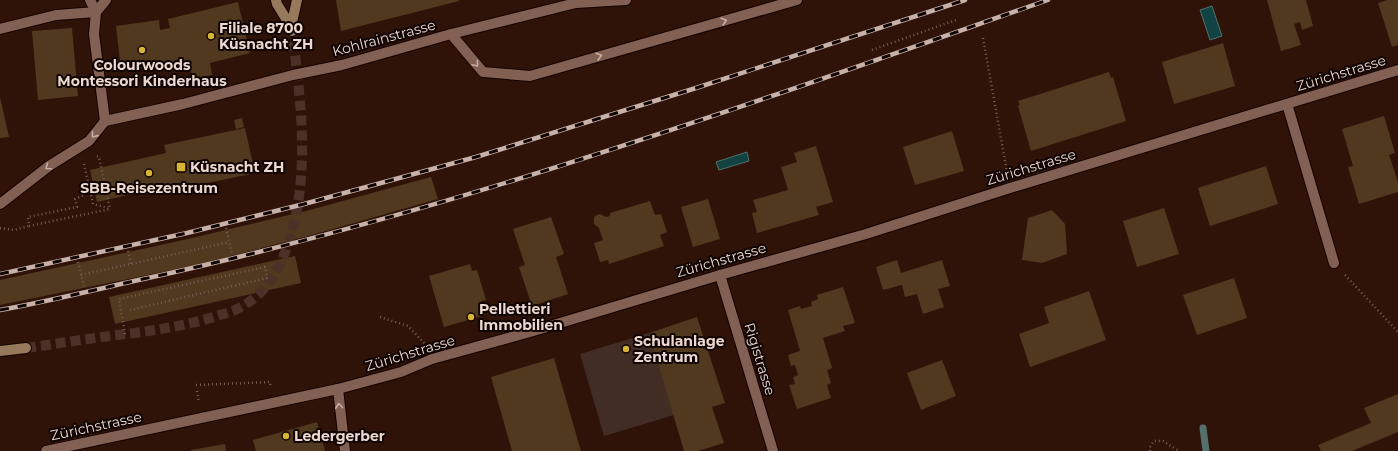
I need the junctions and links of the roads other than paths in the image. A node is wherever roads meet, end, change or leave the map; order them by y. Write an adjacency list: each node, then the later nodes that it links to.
1 (90, 0): 8 (street)
2 (106, 0): 8 (street)
3 (276, 0): 4 (main road)
4 (297, 0)
5 (626, 0): 7 (street, Kohlrainstrasse)
6 (797, 0): 10 (street, one-way to 6)
7 (575, 2): 10 (street, Kohlrainstrasse)
8 (96, 12): 9 (street); 13 (street)
9 (0, 28)
10 (451, 34): 13 (street, Kohlrainstrasse)
11 (1398, 70): 12 (street, Zürichstrasse)
12 (1287, 104): 15 (street); 16 (street, Zürichstrasse)
13 (105, 121): 14 (street, one-way to 14)
14 (0, 204)
15 (1334, 263)
16 (720, 274): 19 (street, Zürichstrasse); 22 (street, Rigistrasse)
17 (26, 348): 18 (main road)
18 (0, 351)
19 (338, 389): 20 (street, Zürichstrasse); 21 (street, one-way to 19)
20 (46, 451)
21 (345, 451)
22 (773, 451)

